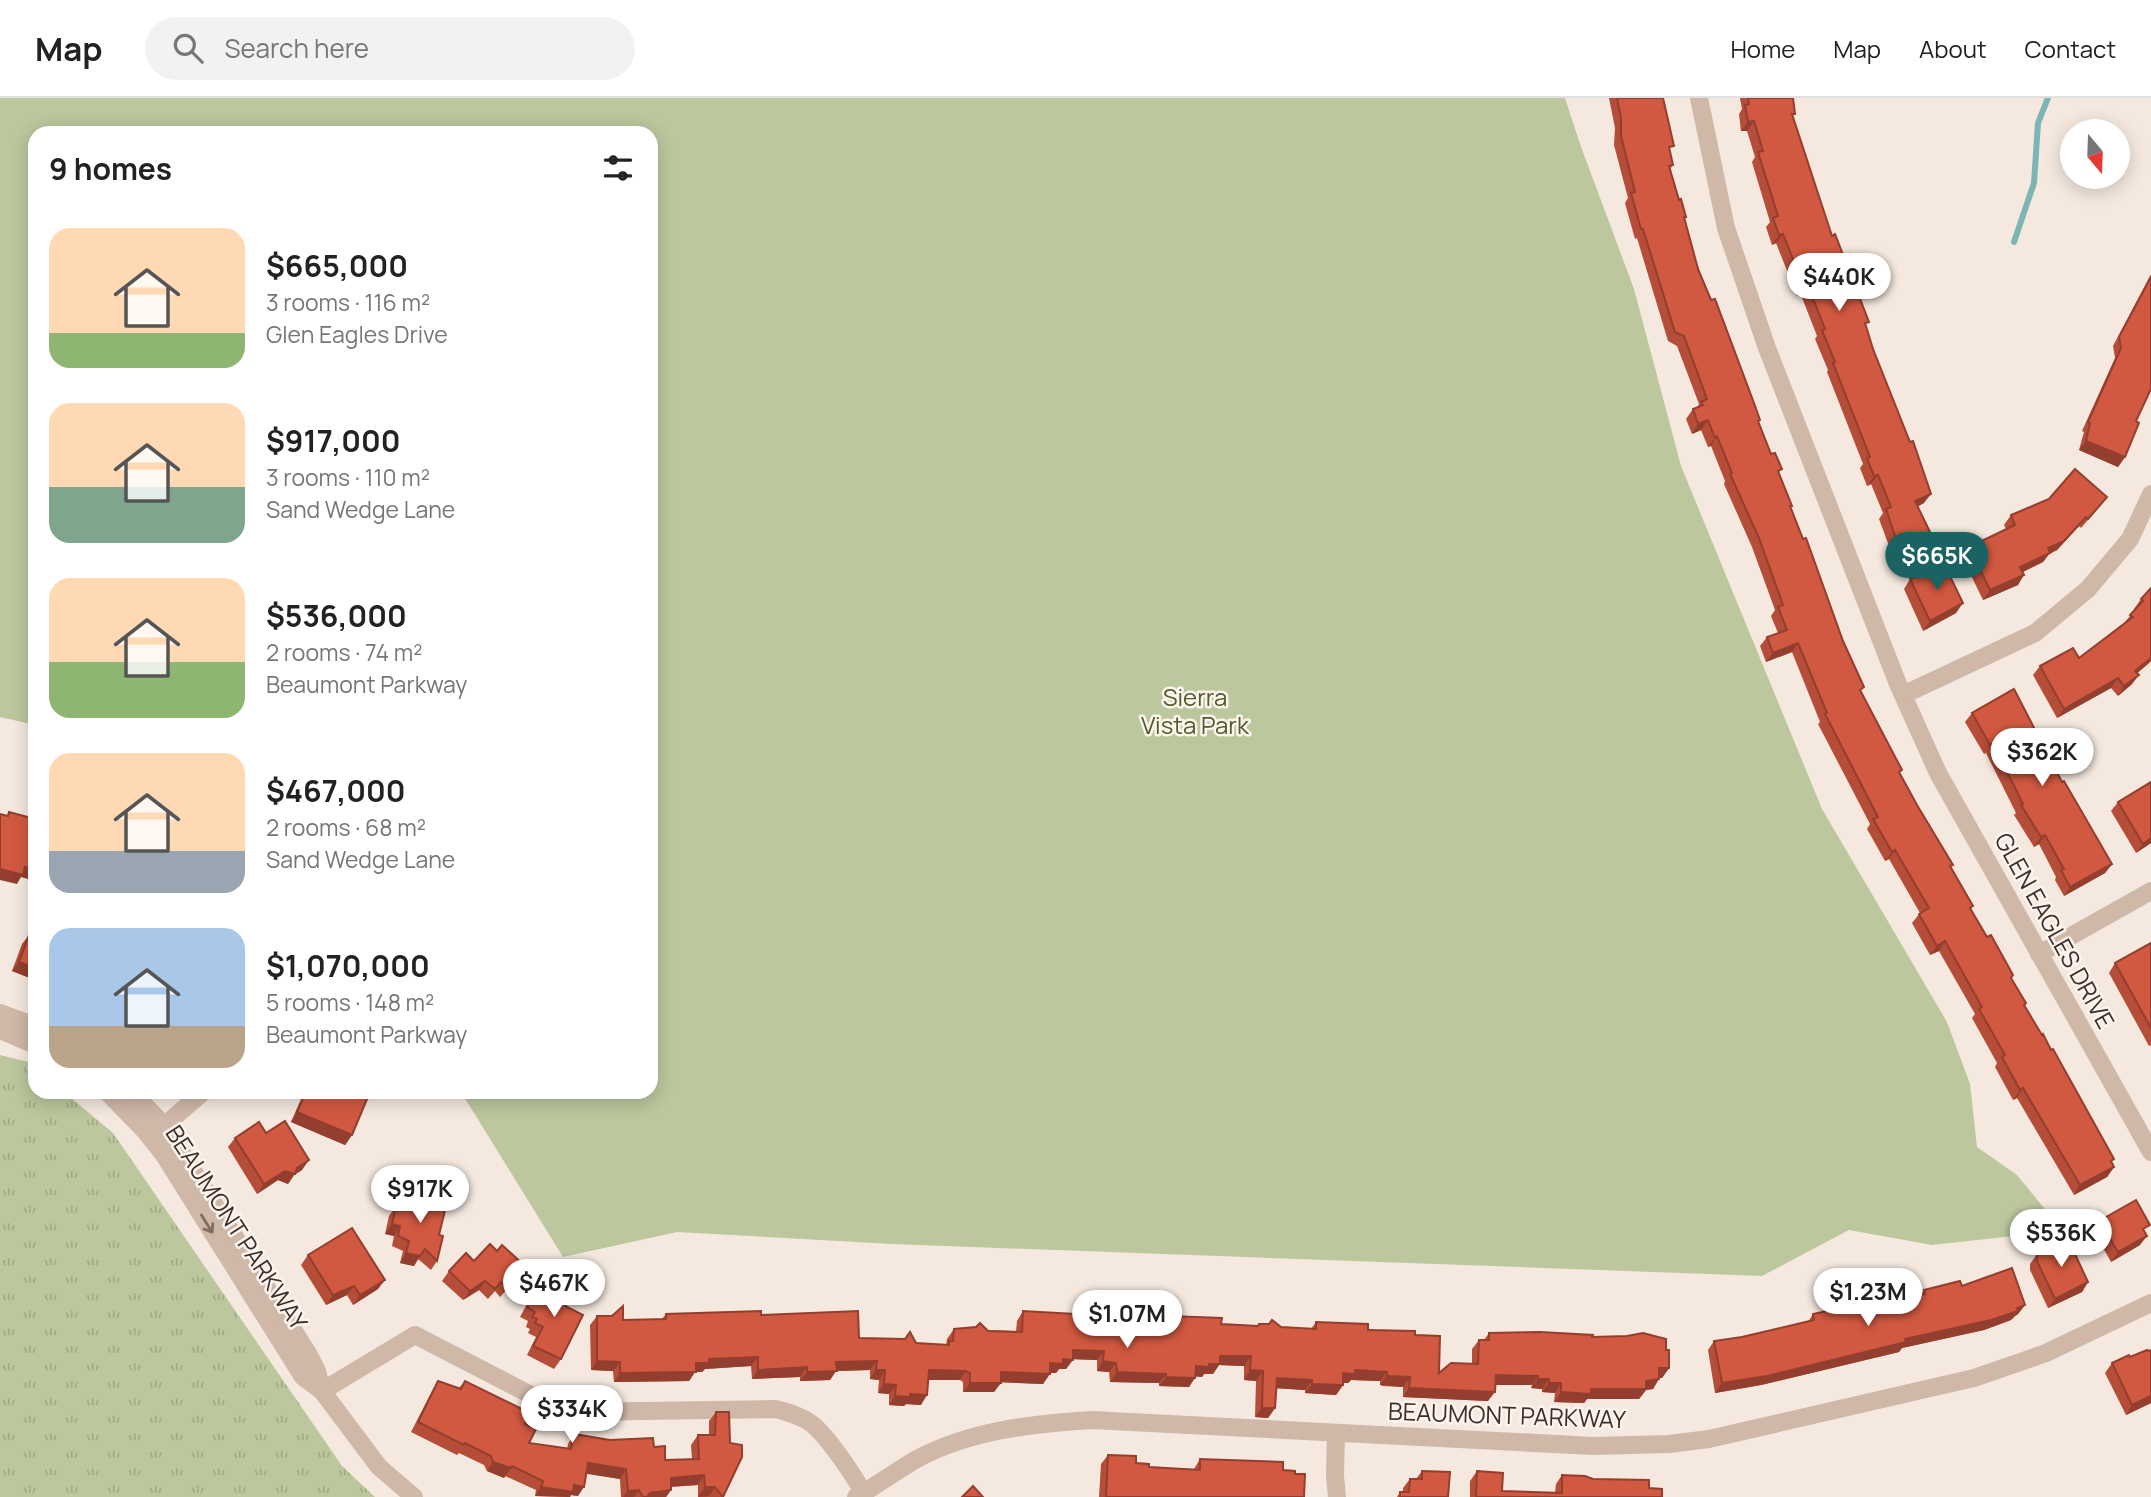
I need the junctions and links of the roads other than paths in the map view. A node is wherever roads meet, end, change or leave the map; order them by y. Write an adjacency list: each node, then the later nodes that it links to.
1 (1699, 98): 3 (street, GLEN EAGLES DRIVE)
2 (2151, 494): 3 (street)
3 (1903, 695): 5 (street, GLEN EAGLES DRIVE)
4 (2151, 891): 5 (street)
5 (2039, 954): 14 (street, GLEN EAGLES DRIVE)
6 (0, 1013): 7 (street)
7 (28, 1023)
8 (0, 1030): 9 (street)
9 (28, 1042)
10 (115, 1099): 13 (street, BEAUMONT PARKWAY)
11 (136, 1099): 13 (street, BEAUMONT PARKWAY)
12 (195, 1099): 13 (street)
13 (157, 1132): 16 (street, BEAUMONT PARKWAY)
14 (2151, 1152)
15 (2151, 1303): 17 (street, BEAUMONT PARKWAY)
16 (322, 1391): 18 (street); 19 (street, BEAUMONT PARKWAY)
17 (1336, 1434): 18 (street, BEAUMONT PARKWAY); 20 (street)
18 (862, 1496)
19 (414, 1497)
20 (1337, 1497)

